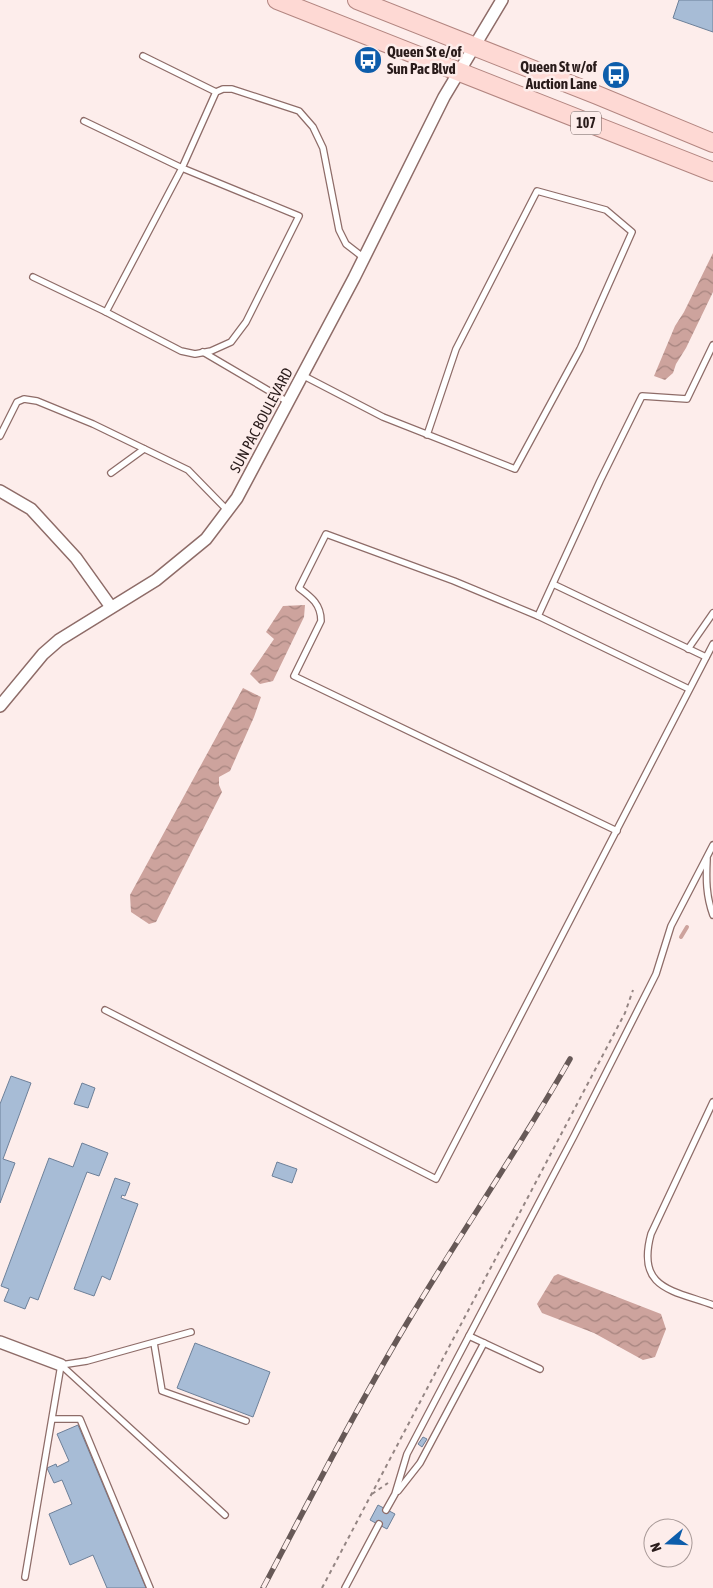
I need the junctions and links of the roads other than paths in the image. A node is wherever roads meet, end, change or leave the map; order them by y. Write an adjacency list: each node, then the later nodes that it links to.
1 (277, 0): 6 (main road, 107)
2 (357, 0): 4 (main road, 107)
3 (502, 0): 4 (street, SUN PAC BOULEVARD)
4 (475, 46): 6 (street, SUN PAC BOULEVARD); 9 (main road, 107)
5 (144, 56): 7 (lane)
6 (459, 72): 11 (main road, 107); 12 (street, SUN PAC BOULEVARD)
7 (216, 92): 10 (lane); 12 (lane)
8 (84, 121): 10 (lane)
9 (713, 143)
10 (182, 168): 14 (lane); 16 (lane)
11 (713, 172)
12 (364, 258): 17 (street, SUN PAC BOULEVARD)
13 (33, 277): 14 (lane)
14 (106, 312): 16 (lane)
15 (713, 345): 25 (lane)
16 (203, 352): 18 (lane)
17 (302, 375): 18 (street, SUN PAC BOULEVARD); 19 (lane)
18 (288, 402): 24 (street, SUN PAC BOULEVARD)
19 (428, 435): 19 (lane)
20 (0, 436): 21 (lane)
21 (144, 449): 22 (lane); 24 (lane)
22 (111, 473)
23 (0, 491): 26 (street)
24 (228, 511): 26 (street, SUN PAC BOULEVARD)
25 (553, 584): 28 (lane); 30 (lane)
26 (111, 607): 33 (street, SUN PAC BOULEVARD)
27 (713, 612): 30 (lane)
28 (538, 616): 32 (lane); 34 (lane)
29 (713, 644): 31 (lane)
30 (688, 649): 31 (lane)
31 (706, 657): 32 (lane)
32 (689, 689): 34 (lane)
33 (0, 706)
34 (617, 831): 38 (lane)
35 (713, 845): 36 (lane)
36 (708, 854): 37 (lane); 42 (lane)
37 (713, 915)
38 (106, 1010)
39 (713, 1102): 40 (lane)
40 (713, 1306)
41 (191, 1332): 44 (lane)
42 (469, 1336): 45 (lane); 50 (lane)
43 (0, 1342): 46 (street)
44 (154, 1343): 46 (lane); 49 (lane)
45 (484, 1343): 47 (lane); 50 (lane)
46 (61, 1365): 48 (lane); 52 (lane)
47 (540, 1369)
48 (53, 1419): 54 (lane); 55 (lane)
49 (246, 1421)
50 (395, 1494): 51 (lane)
51 (386, 1510)
52 (225, 1515)
53 (379, 1524): 56 (lane)
54 (25, 1577)
55 (150, 1588)
56 (345, 1588)

